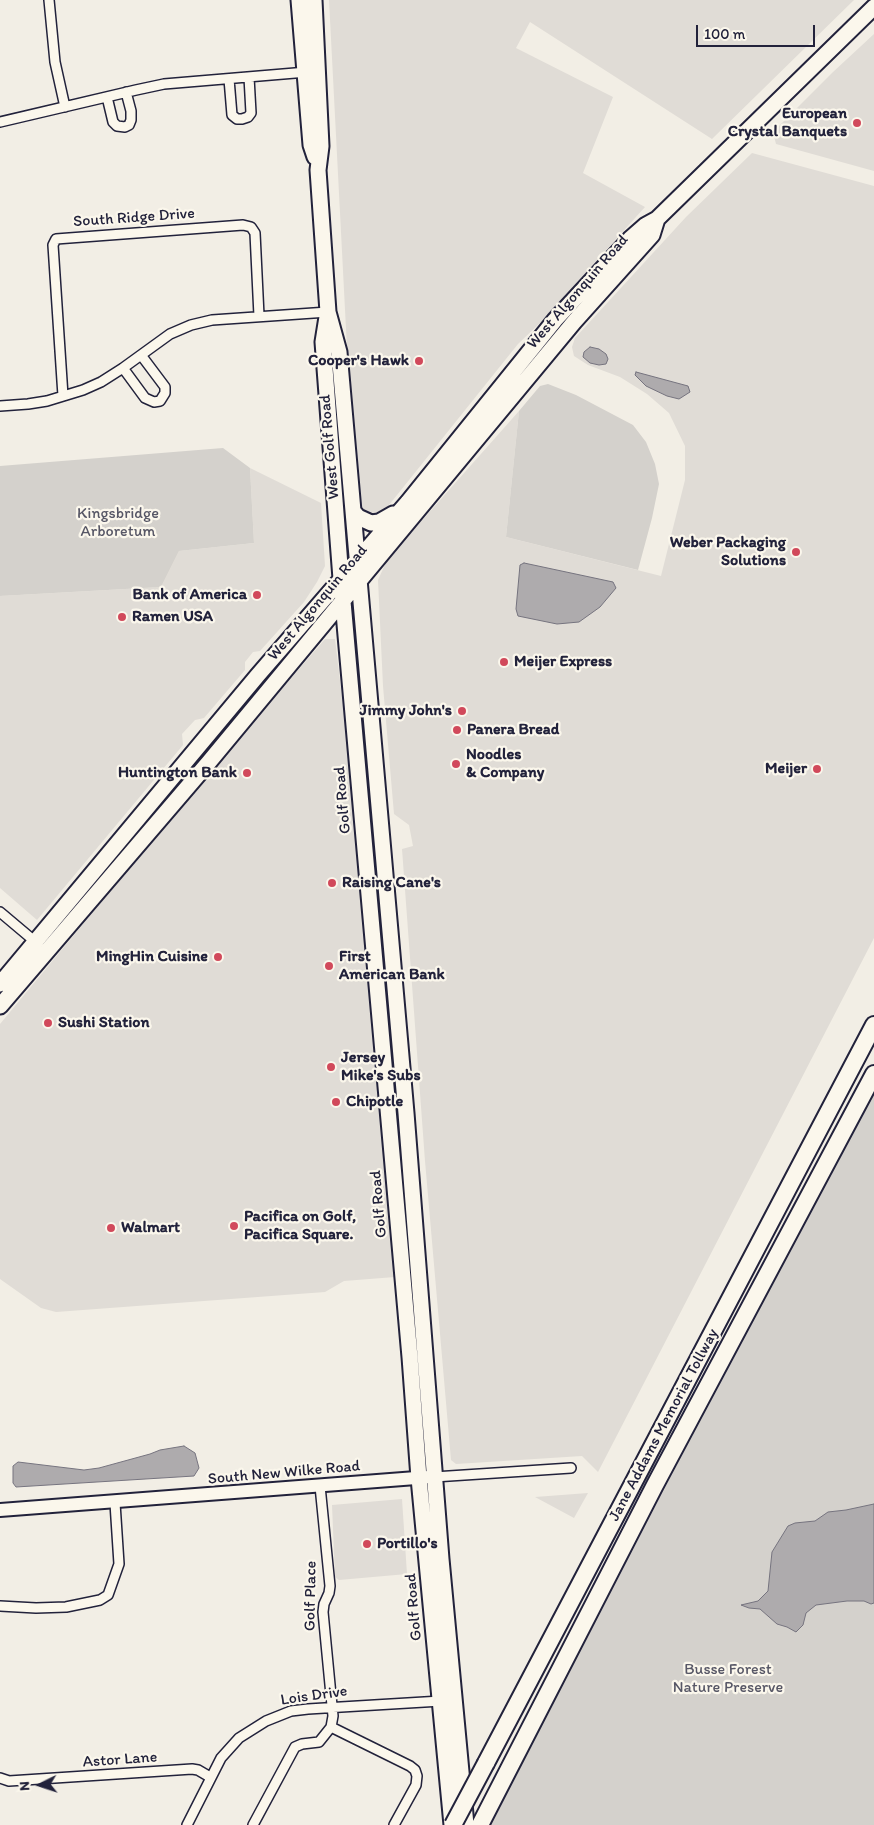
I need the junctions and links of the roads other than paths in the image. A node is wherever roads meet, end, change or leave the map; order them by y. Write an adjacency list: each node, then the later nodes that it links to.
1 (49, 0): 10 (street)
2 (300, 0): 5 (main road, West Golf Road)
3 (314, 0): 5 (main road, West Golf Road)
4 (874, 7): 12 (main road, West Algonquin Road)
5 (311, 72): 6 (street); 13 (main road, West Golf Road)
6 (249, 77): 7 (street); 7 (street)
7 (229, 79): 8 (street)
8 (126, 92): 9 (street); 9 (street)
9 (107, 97): 10 (street)
10 (64, 107): 11 (street)
11 (0, 122)
12 (657, 219): 19 (main road, West Algonquin Road); 23 (main road, West Algonquin Road)
13 (328, 312): 14 (street); 20 (main road, West Golf Road); 22 (main road, West Golf Road)
14 (260, 316): 15 (street); 17 (street, South Ridge Drive)
15 (141, 355): 16 (street); 16 (street)
16 (123, 368): 17 (street)
17 (63, 396): 18 (street)
18 (0, 406)
19 (401, 509): 20 (main road); 21 (main road, West Algonquin Road)
20 (353, 511): 21 (main road, West Golf Road)
21 (357, 561): 22 (main road, West Algonquin Road); 23 (main road, West Golf Road)
22 (341, 579): 24 (main road, Golf Road); 26 (main road, West Algonquin Road)
23 (358, 581): 24 (main road, West Algonquin Road); 32 (main road, Golf Road)
24 (343, 599): 26 (main road, West Algonquin Road); 33 (main road, Golf Road)
25 (0, 912): 26 (street)
26 (40, 946): 27 (main road, West Algonquin Road); 28 (main road, West Algonquin Road)
27 (0, 984)
28 (0, 1006)
29 (874, 1025): 47 (highway, Jane Addams Memorial Tollway, bridge)
30 (874, 1074): 43 (highway, Jane Addams Memorial Tollway)
31 (571, 1468): 32 (street, South New Wilke Road)
32 (434, 1477): 33 (main road, South New Wilke Road); 48 (main road, Golf Road)
33 (419, 1478): 34 (main road, South New Wilke Road); 38 (main road, Golf Road)
34 (320, 1486): 35 (main road, South New Wilke Road); 39 (street, Golf Place)
35 (115, 1503): 36 (main road, South New Wilke Road); 37 (street)
36 (0, 1510)
37 (0, 1606)
38 (441, 1701): 39 (street, Lois Drive); 47 (main road, Golf Road)
39 (333, 1706): 40 (street, Golf Place); 41 (street, Lois Drive)
40 (331, 1727): 45 (street); 46 (street)
41 (210, 1777): 42 (street, Astor Lane); 44 (street, Lois Drive)
42 (0, 1778)
43 (483, 1820)
44 (190, 1824)
45 (253, 1825)
46 (394, 1825)
47 (453, 1825)
48 (466, 1825)

